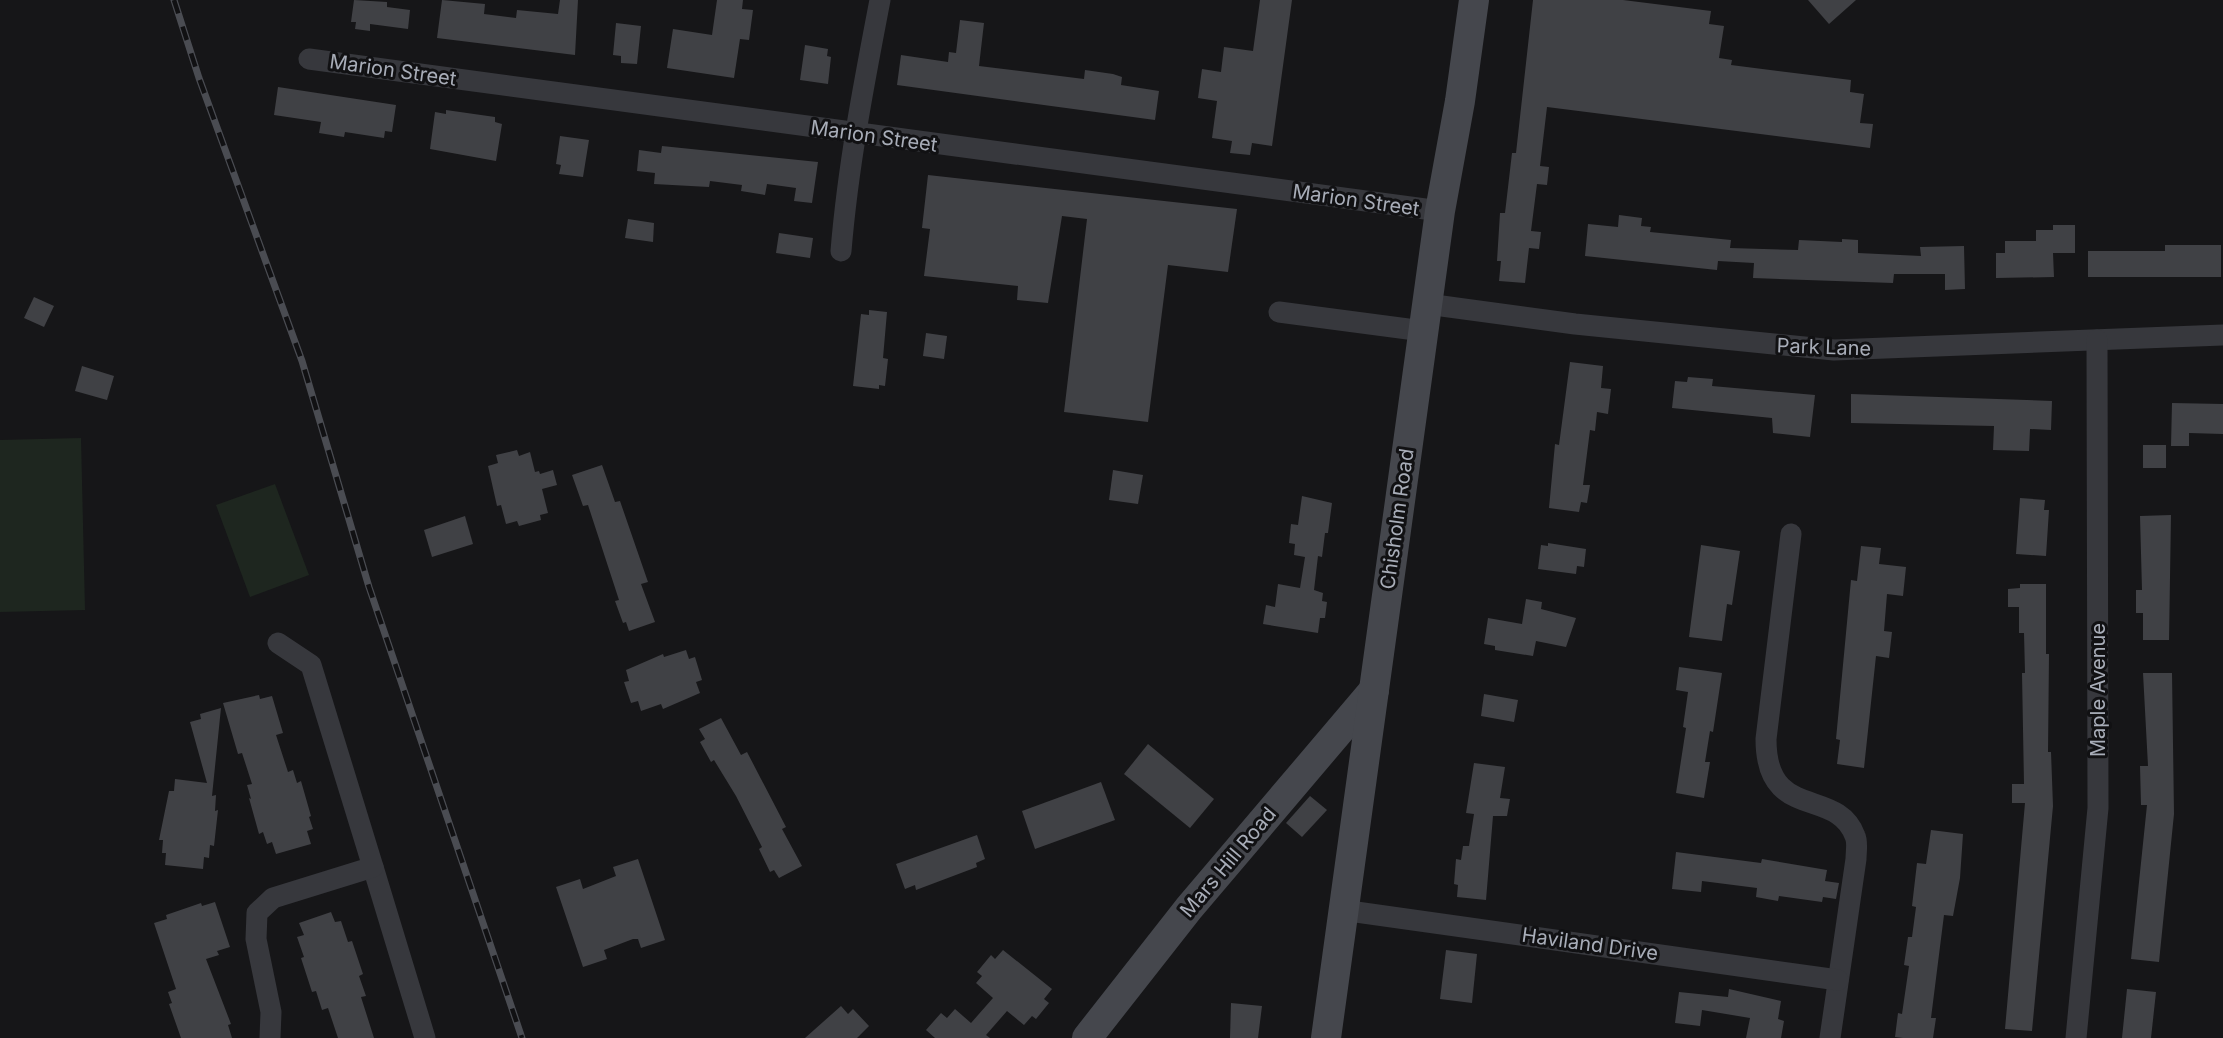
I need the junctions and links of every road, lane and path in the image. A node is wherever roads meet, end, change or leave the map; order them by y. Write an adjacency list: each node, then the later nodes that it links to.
1 (880, 0): 4 (street)
2 (1474, 0): 5 (main road, Chisholm Road)
3 (309, 59): 4 (street, Marion Street)
4 (855, 134): 5 (street, Marion Street); 6 (street)
5 (1440, 211): 8 (main road, Chisholm Road)
6 (841, 251)
7 (1279, 312): 8 (street, Park Lane)
8 (1425, 317): 10 (street, Park Lane); 13 (main road, Chisholm Road)
9 (2223, 335): 10 (street, Park Lane)
10 (2097, 340): 22 (street, Maple Avenue)
11 (1791, 534): 16 (street)
12 (278, 643): 14 (street)
13 (1374, 690): 15 (main road, Chisholm Road); 19 (main road, Mars Hill Road)
14 (373, 867): 17 (street); 18 (street)
15 (1342, 910): 16 (street, Haviland Drive); 20 (main road, Chisholm Road)
16 (1838, 980): 21 (street)
17 (270, 1038)
18 (425, 1038)
19 (1087, 1038)
20 (1326, 1038)
21 (1830, 1038)
22 (2076, 1038)

